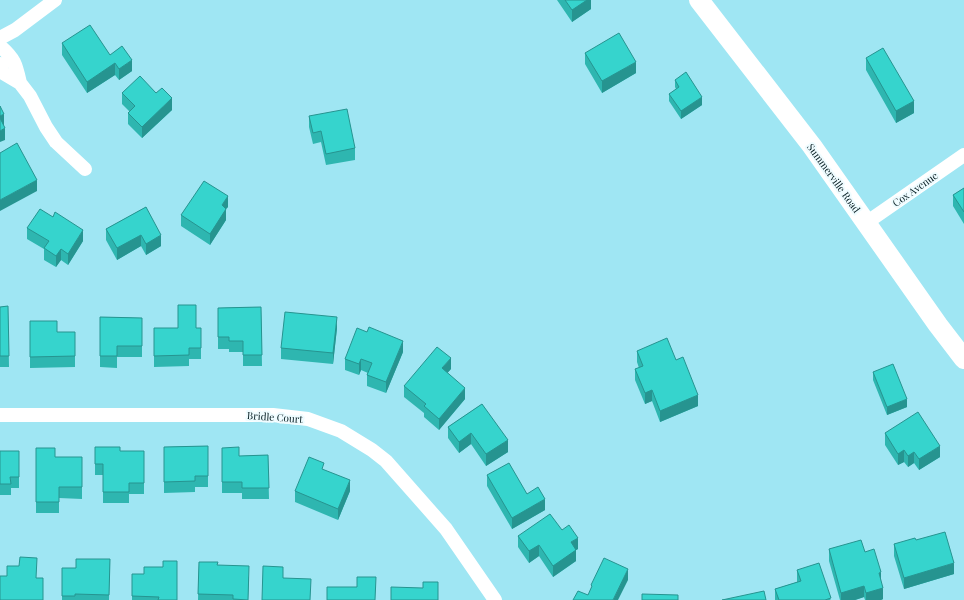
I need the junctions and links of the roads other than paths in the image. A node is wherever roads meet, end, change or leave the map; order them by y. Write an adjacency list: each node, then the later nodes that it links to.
1 (55, 0): 3 (street)
2 (700, 0): 9 (main road, Summerville Road)
3 (0, 38)
4 (0, 46): 6 (street)
5 (0, 64): 6 (street)
6 (20, 83): 8 (street)
7 (964, 155): 9 (street, Cox Avenue)
8 (85, 169)
9 (866, 223): 10 (main road, Summerville Road)
10 (964, 359)
11 (0, 415): 12 (street, Bridle Court)
12 (495, 600)

